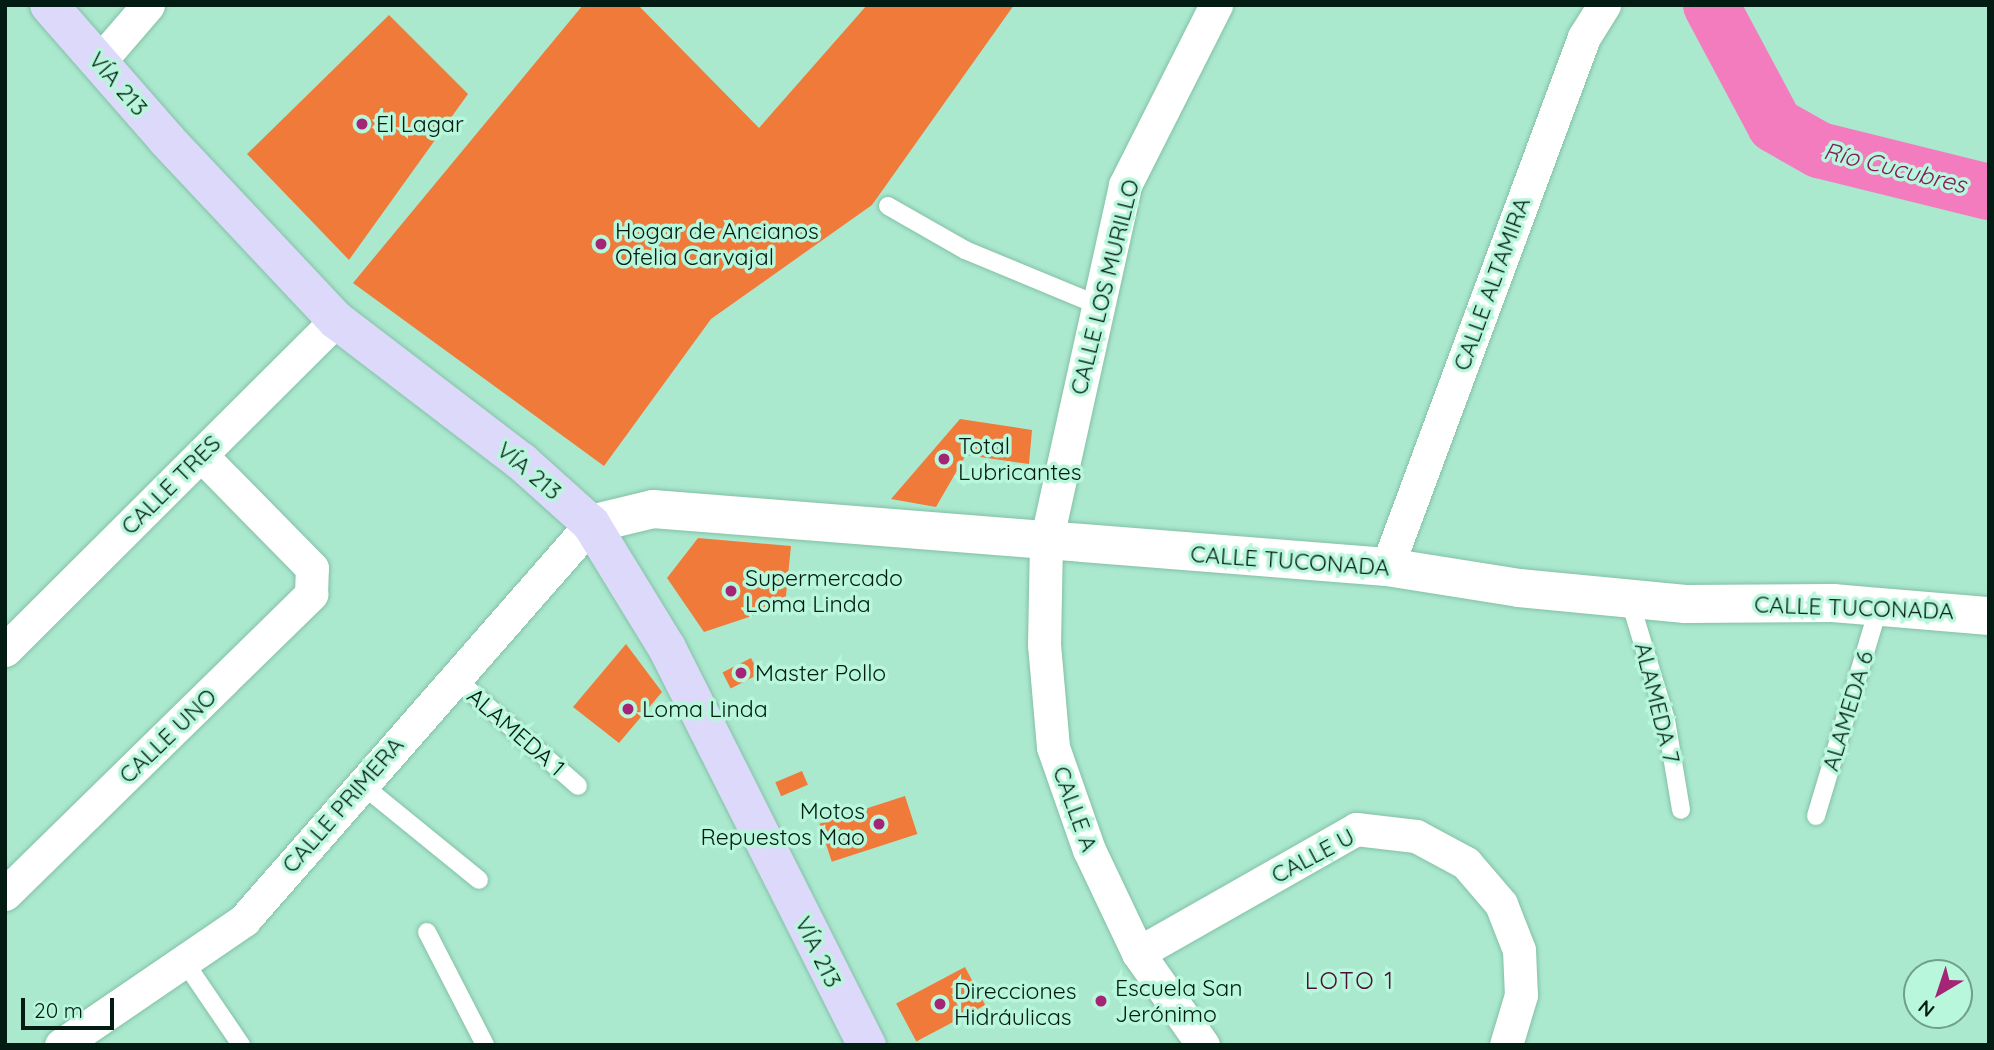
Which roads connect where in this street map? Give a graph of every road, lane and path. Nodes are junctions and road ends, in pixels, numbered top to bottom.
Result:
1 (49, 5) edge
2 (148, 5) edge
3 (1216, 5) edge
4 (1604, 5) edge
5 (99, 62) junction
6 (888, 206) dead end
7 (1098, 305) junction
8 (336, 320) junction
9 (201, 455) junction
10 (591, 524) junction
11 (1046, 542) junction
12 (1387, 567) junction
13 (1629, 598) junction
14 (1879, 606) junction
15 (1989, 616) edge
16 (5, 650) edge
17 (454, 677) junction
18 (361, 784) junction
19 (578, 786) dead end
20 (1681, 810) dead end
21 (1816, 816) dead end
22 (479, 880) dead end
23 (5, 894) edge
24 (427, 932) dead end
25 (1138, 953) junction
26 (184, 961) junction
27 (78, 1040) edge
28 (483, 1044) edge
29 (241, 1045) edge
30 (867, 1045) edge
31 (1203, 1045) edge
32 (1506, 1045) edge

1 - 5 main road, VÍA 213
2 - 5 street
3 - 7 street, CALLE LOS MURILLO
4 - 12 street, CALLE ALTAMIRA
5 - 8 main road, VÍA 213
6 - 7 lane
7 - 11 street, CALLE LOS MURILLO
8 - 9 street, CALLE TRES
8 - 10 main road, VÍA 213
9 - 16 street, CALLE TRES
9 - 23 street, CALLE UNO
10 - 11 street, CALLE TUCONADA
10 - 17 street, CALLE PRIMERA
10 - 30 main road, VÍA 213
11 - 12 street, CALLE TUCONADA
11 - 25 street, CALLE A
12 - 13 street, CALLE TUCONADA
13 - 14 street, CALLE TUCONADA
13 - 20 lane, ALAMEDA 7
14 - 15 street, CALLE TUCONADA
14 - 21 lane, ALAMEDA 6
17 - 18 street, CALLE PRIMERA
17 - 19 lane, ALAMEDA 1
18 - 22 lane
18 - 26 street, CALLE PRIMERA
24 - 28 lane
25 - 31 street, CALLE A
25 - 32 street, CALLE U
26 - 27 street, CALLE PRIMERA
26 - 29 lane

